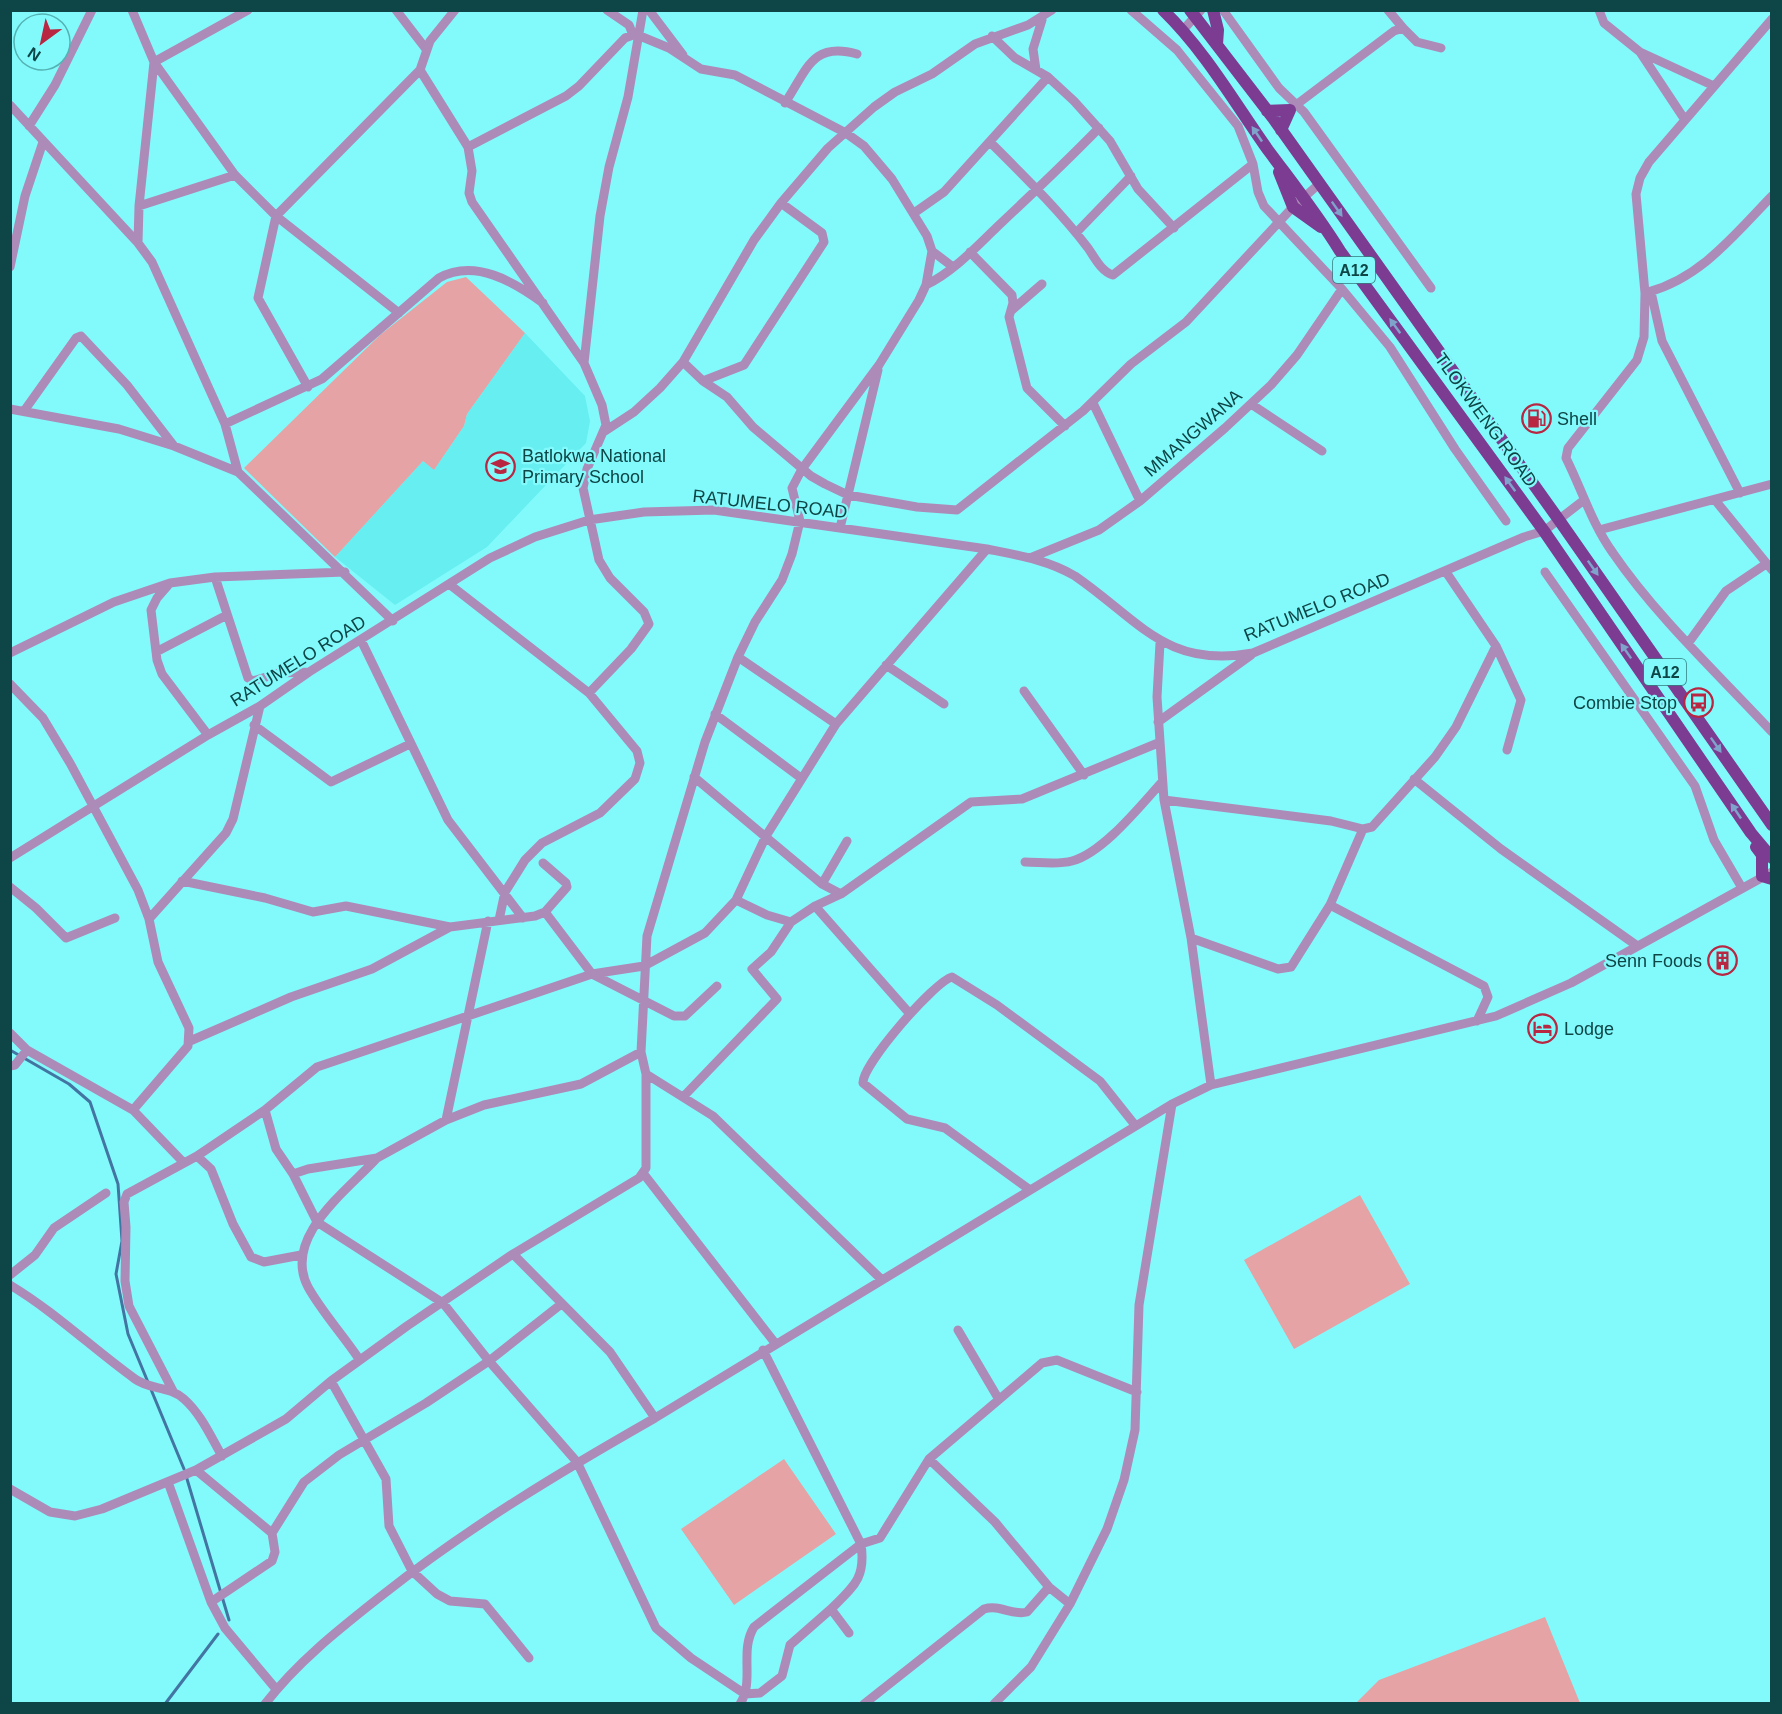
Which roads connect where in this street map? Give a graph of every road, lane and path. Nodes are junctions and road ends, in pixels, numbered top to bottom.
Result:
1 (92, 10) edge
2 (248, 10) edge
3 (396, 10) edge
4 (455, 10) edge
5 (607, 10) edge
6 (643, 10) edge
7 (649, 10) edge
8 (1052, 10) edge
9 (1131, 10) edge
10 (1163, 10) edge
11 (1213, 10) edge
12 (1223, 10) edge
13 (1388, 10) edge
14 (1599, 10) edge
15 (131, 12) edge
16 (1196, 12) edge
17 (1042, 20) junction
18 (1771, 21) edge
19 (1403, 28) junction
20 (1183, 30) junction
21 (636, 35) junction
22 (992, 36) junction
23 (1217, 44) junction
24 (1441, 48) dead end
25 (426, 49) junction
26 (1640, 52) junction
27 (857, 54) dead end
28 (686, 59) junction
29 (154, 62) junction
30 (420, 70) junction
31 (1036, 70) junction
32 (1048, 77) junction
33 (1714, 86) junction
34 (785, 102) junction
35 (10, 105) edge
36 (1294, 107) junction
37 (1268, 111) junction
38 (1685, 120) junction
39 (29, 126) junction
40 (1099, 128) junction
41 (1281, 130) junction
42 (846, 133) junction
43 (43, 142) junction
44 (990, 142) junction
45 (468, 147) junction
46 (1269, 151) junction
47 (1253, 164) junction
48 (235, 175) junction
49 (1131, 176) junction
50 (1319, 183) junction
51 (1038, 190) junction
52 (1305, 196) junction
53 (1772, 196) edge
54 (781, 203) junction
55 (139, 206) junction
56 (1293, 207) junction
57 (914, 213) junction
58 (276, 216) junction
59 (1278, 224) junction
60 (1174, 228) junction
61 (1076, 232) junction
62 (138, 243) junction
63 (932, 250) junction
64 (1341, 251) junction
65 (970, 252) junction
66 (10, 267) edge
67 (953, 267) junction
68 (1042, 284) dead end
69 (926, 285) junction
70 (1431, 288) dead end
71 (1342, 289) junction
72 (1648, 292) junction
73 (543, 303) junction
74 (1010, 311) junction
75 (399, 313) junction
76 (682, 362) junction
77 (584, 363) junction
78 (879, 365) junction
79 (704, 381) junction
80 (308, 387) junction
81 (1093, 404) junction
82 (1251, 404) junction
83 (10, 409) edge
84 (24, 411) junction
85 (225, 424) junction
86 (1065, 426) junction
87 (605, 431) junction
88 (174, 446) junction
89 (1322, 451) dead end
90 (802, 469) junction
91 (238, 472) junction
92 (1772, 484) edge
93 (1740, 493) junction
94 (848, 495) junction
95 (1584, 500) junction
96 (1715, 500) junction
97 (1140, 501) junction
98 (589, 520) junction
99 (1559, 520) junction
100 (800, 521) junction
101 (1506, 521) dead end
102 (840, 528) junction
103 (1599, 530) junction
104 (1544, 531) junction
105 (987, 549) junction
106 (1030, 558) junction
107 (1769, 567) edge
108 (345, 572) junction
109 (1446, 572) junction
110 (1545, 572) dead end
111 (215, 577) junction
112 (170, 583) junction
113 (449, 584) junction
114 (227, 615) junction
115 (393, 621) junction
116 (361, 640) junction
117 (1689, 642) junction
118 (1160, 643) junction
119 (1496, 646) junction
120 (156, 652) junction
121 (10, 653) edge
122 (1253, 653) junction
123 (738, 657) junction
124 (886, 665) junction
125 (309, 672) junction
126 (10, 684) edge
127 (1024, 691) dead end
128 (590, 693) junction
129 (944, 704) dead end
130 (260, 706) junction
131 (716, 714) junction
132 (1158, 722) junction
133 (836, 724) junction
134 (254, 725) junction
135 (1772, 732) edge
136 (208, 735) junction
137 (1158, 743) junction
138 (410, 744) junction
139 (1507, 750) dead end
140 (1084, 775) junction
141 (694, 777) junction
142 (801, 778) junction
143 (1414, 779) junction
144 (1162, 782) junction
145 (1164, 800) junction
146 (93, 807) junction
147 (1770, 820) edge
148 (1363, 829) junction
149 (1751, 834) junction
150 (766, 836) junction
151 (847, 841) dead end
152 (10, 858) edge
153 (1772, 858) edge
154 (1025, 862) dead end
155 (543, 863) dead end
156 (1768, 876) edge
157 (182, 881) junction
158 (822, 884) junction
159 (10, 887) edge
160 (1742, 888) junction
161 (505, 892) junction
162 (841, 894) junction
163 (736, 900) junction
164 (1330, 905) junction
165 (815, 906) junction
166 (545, 912) junction
167 (115, 918) dead end
168 (523, 918) junction
169 (149, 919) junction
170 (499, 920) junction
171 (488, 921) junction
172 (791, 922) junction
173 (450, 927) junction
174 (1191, 938) junction
175 (1636, 945) junction
176 (644, 966) junction
177 (592, 974) junction
178 (717, 986) dead end
179 (642, 1002) junction
180 (910, 1014) junction
181 (466, 1017) junction
182 (1477, 1021) junction
183 (10, 1033) edge
184 (190, 1041) junction
185 (27, 1050) junction
186 (641, 1052) junction
187 (13, 1066) edge
188 (646, 1074) junction
189 (1210, 1085) junction
190 (684, 1096) junction
191 (1172, 1104) junction
192 (133, 1110) junction
193 (265, 1110) junction
194 (446, 1120) junction
195 (1135, 1125) junction
196 (197, 1156) junction
197 (377, 1158) junction
198 (184, 1163) junction
199 (643, 1173) junction
200 (293, 1174) junction
201 (1030, 1190) junction
202 (106, 1193) dead end
203 (317, 1222) junction
204 (513, 1254) junction
205 (301, 1255) junction
206 (10, 1275) edge
207 (882, 1280) junction
208 (10, 1285) edge
209 (443, 1303) junction
210 (560, 1305) junction
211 (958, 1330) dead end
212 (775, 1343) junction
213 (763, 1350) junction
214 (360, 1359) junction
215 (489, 1361) junction
216 (331, 1381) junction
217 (173, 1391) junction
218 (1137, 1392) junction
219 (998, 1398) junction
220 (656, 1418) junction
221 (363, 1441) junction
222 (222, 1456) junction
223 (929, 1459) junction
224 (577, 1462) junction
225 (196, 1470) junction
226 (168, 1482) junction
227 (10, 1489) edge
228 (272, 1533) junction
229 (861, 1544) junction
230 (412, 1571) junction
231 (1049, 1587) junction
232 (217, 1598) junction
233 (1070, 1604) junction
234 (831, 1609) junction
235 (849, 1633) dead end
236 (529, 1658) dead end
237 (276, 1689) junction
238 (745, 1694) junction
239 (265, 1704) edge
240 (740, 1704) edge
241 (864, 1704) edge
242 (994, 1704) edge

1 - 39 street
2 - 29 street
3 - 25 street
4 - 25 street
5 - 21 street
6 - 21 street
7 - 28 street
8 - 17 street
9 - 47 street
10 - 20 main road, TLOKWENG ROAD / A12
11 - 23 main road
12 - 36 street
13 - 19 street
14 - 26 street
15 - 29 street
16 - 20 street
16 - 23 main road, TLOKWENG ROAD / A12
17 - 22 street
17 - 31 street
18 - 33 street
19 - 24 street
19 - 36 street
46 -> 20 main road, TLOKWENG ROAD / A12
21 - 28 street
21 - 45 street
21 - 77 street
22 - 31 street
22 - 42 street
23 - 37 main road, TLOKWENG ROAD / A12
25 - 30 street
26 - 33 street
26 - 38 street
27 - 34 street
28 - 34 street
29 - 48 street
29 - 55 street
30 - 45 street
30 - 58 street
31 - 32 street
32 - 40 street
32 - 44 street
33 - 38 street
34 - 42 street
35 - 39 street
36 - 37 main road
36 - 41 main road
36 - 70 street
37 - 41 main road, TLOKWENG ROAD / A12
38 - 72 street
39 - 43 street
40 - 49 street
40 - 51 street
41 - 50 main road, TLOKWENG ROAD / A12
42 - 54 street
42 - 57 street
43 - 62 street
43 - 66 street
44 - 51 street
44 - 57 street
45 - 73 street
46 - 52 main road, TLOKWENG ROAD / A12
46 - 56 main road
47 - 59 street
47 - 60 street
48 - 55 street
48 - 58 street
49 - 60 street
49 - 61 street
50 - 52 street
50 -> 99 main road, TLOKWENG ROAD / A12
51 - 61 street
51 - 65 street
52 - 56 street
52 - 64 main road, TLOKWENG ROAD / A12
53 - 72 street
54 - 76 street
54 - 79 street
55 - 62 street
56 - 59 street
56 - 64 main road
57 - 63 street
58 - 75 street
58 - 80 street
59 - 71 street
59 - 81 street
60 - 61 street
62 - 85 street
63 - 67 street
63 - 69 street
104 -> 64 main road, TLOKWENG ROAD / A12
65 - 67 street
65 - 74 street
67 - 69 street
68 - 74 street
69 - 78 street
71 - 82 street, MMANGWANA
71 - 101 street
72 - 93 street
72 - 95 street
73 - 75 street
73 - 77 street
74 - 86 street
75 - 80 street
76 - 79 street
76 - 87 street
77 - 87 street
78 - 90 street
78 - 94 street
79 - 90 street
80 - 85 street
81 - 86 street
81 - 97 street
82 - 89 street
82 - 97 street, MMANGWANA
83 - 84 street
84 - 88 street
84 - 88 street
85 - 91 street
86 - 94 street
87 - 98 street
88 - 91 street
90 - 94 street
90 - 100 street
91 - 108 street
92 - 93 street
93 - 96 street
94 - 102 street
95 - 99 street, RATUMELO ROAD
95 - 103 street
96 - 103 street
96 - 107 street
97 - 106 street, MMANGWANA
98 - 100 street, RATUMELO ROAD
98 - 113 street, RATUMELO ROAD
98 - 128 street
99 - 104 street, RATUMELO ROAD
99 -> 147 main road, TLOKWENG ROAD / A12
100 - 102 street, RATUMELO ROAD
100 - 123 street
102 - 105 street, RATUMELO ROAD
103 - 117 street
104 - 109 street, RATUMELO ROAD
149 -> 104 main road, TLOKWENG ROAD / A12
105 - 106 street, RATUMELO ROAD
105 - 124 street
106 - 118 street, RATUMELO ROAD
107 - 117 street
108 - 111 street
108 - 115 street
109 - 119 street
109 - 122 street, RATUMELO ROAD
110 - 160 street
111 - 112 street
111 - 114 street
112 - 120 street
112 - 121 street
113 - 115 street, RATUMELO ROAD
113 - 128 street
114 - 120 street
114 - 125 street
115 - 116 street, RATUMELO ROAD
116 - 125 street, RATUMELO ROAD
116 - 138 street
117 - 135 street
118 - 122 street, RATUMELO ROAD
118 - 132 street
119 - 139 street
119 - 143 street
120 - 136 street
122 - 132 street
123 - 131 street
123 - 133 street
124 - 129 street
124 - 133 street
125 - 130 street, RATUMELO ROAD
126 - 146 street
127 - 140 street
128 - 161 street
130 - 134 street
130 - 136 street, RATUMELO ROAD
131 - 141 street
131 - 142 street
132 - 137 street
133 - 142 street
134 - 138 street
134 - 157 street
136 - 146 street, RATUMELO ROAD
137 - 140 street
137 - 144 street
138 - 161 street
140 - 162 street
141 - 150 street
141 - 176 street
142 - 150 street
143 - 148 street
143 - 175 street
144 - 145 street
144 - 154 street
145 - 148 street
145 - 174 street
146 - 152 street, RATUMELO ROAD
146 - 169 street
148 - 164 street
149 - 153 main road, TLOKWENG ROAD / A12
149 - 156 main road
150 - 158 street
150 - 163 street
151 - 158 street
155 - 166 street
156 - 160 street
157 - 169 street
157 - 173 street
158 - 162 street
159 - 167 street
160 - 175 street
161 - 168 street
161 - 170 street
162 - 165 street
163 - 172 street
163 - 176 street
164 - 174 street
164 - 182 street
165 - 172 street
165 - 180 street
166 - 168 street
166 - 177 street
168 - 170 street
169 - 184 street
170 - 171 street
171 - 173 street
171 - 181 street
172 - 190 street
173 - 184 street
174 - 189 street
175 - 182 street
176 - 177 street
176 - 179 street
177 - 179 street
177 - 181 street
178 - 179 street
179 - 186 street
180 - 195 street
180 - 201 street
181 - 193 street
181 - 194 street
182 - 189 street
183 - 185 street
184 - 192 street
185 - 187 street
185 - 192 street
186 - 188 street
186 - 194 street
188 - 190 street
188 - 199 street
189 - 191 street
190 - 207 street
191 - 195 street
191 - 218 street
192 - 198 street
193 - 196 street
193 - 200 street
194 - 197 street
195 - 201 street
196 - 198 street
196 - 205 street
197 - 200 street
197 - 203 street
198 - 217 street
199 - 204 street
199 - 212 street
200 - 203 street
201 - 207 street
202 - 206 street
203 - 205 street
203 - 209 street
204 - 209 street
204 - 210 street
205 - 214 street
207 - 212 street
208 - 217 street
209 - 214 street
209 - 215 street
210 - 215 street
210 - 220 street
211 - 219 street
212 - 213 street
213 - 220 street
213 - 229 street
214 - 216 street
215 - 221 street
215 - 224 street
216 - 221 street
216 - 222 street
217 - 222 street
218 - 219 street
218 - 233 street
219 - 223 street
220 - 224 street
221 - 228 street
221 - 230 street
222 - 225 street
223 - 229 street
223 - 231 street
224 - 230 street
224 - 238 street
225 - 226 street
225 - 228 street
226 - 227 street
226 - 232 street
228 - 232 street
229 - 234 street
229 - 238 street
230 - 236 street
230 - 237 street
231 - 233 street
231 - 241 street
232 - 237 street
233 - 242 street
234 - 235 street
234 - 238 street
237 - 239 street
238 - 240 street

